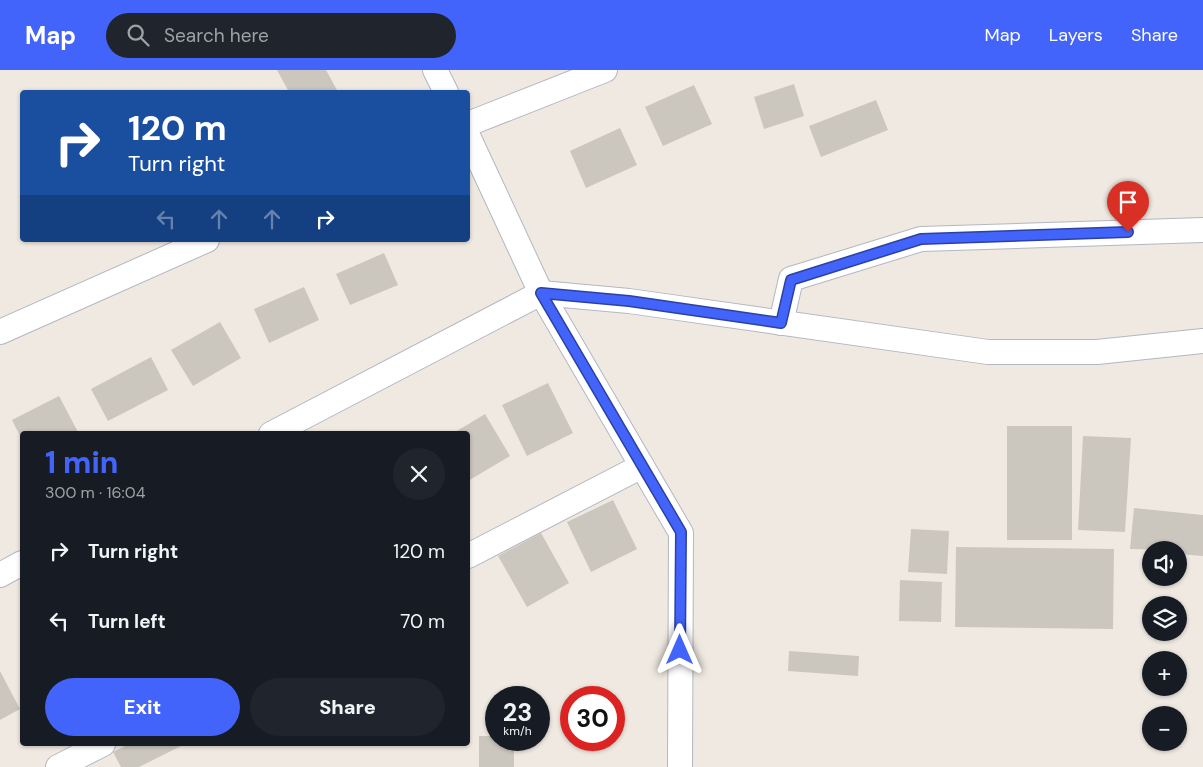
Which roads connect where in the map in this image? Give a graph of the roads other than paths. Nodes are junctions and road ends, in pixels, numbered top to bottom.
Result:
1 (435, 70) edge
2 (605, 70) edge
3 (445, 90) edge
4 (470, 123) edge
5 (470, 140) edge
6 (1203, 230) edge
7 (202, 242) edge
8 (541, 293) junction
9 (781, 323) junction
10 (0, 332) edge
11 (1203, 341) edge
12 (277, 431) edge
13 (642, 466) junction
14 (470, 555) edge
15 (20, 564) edge
16 (0, 575) edge
17 (99, 746) edge
18 (58, 767) edge
19 (680, 767) edge

1 - 3 street
2 - 4 street
5 - 8 street
6 - 9 street
7 - 10 street
8 - 9 street
8 - 12 street
8 - 13 street
9 - 11 street
13 - 14 street
13 - 19 street
15 - 16 street
17 - 18 street

